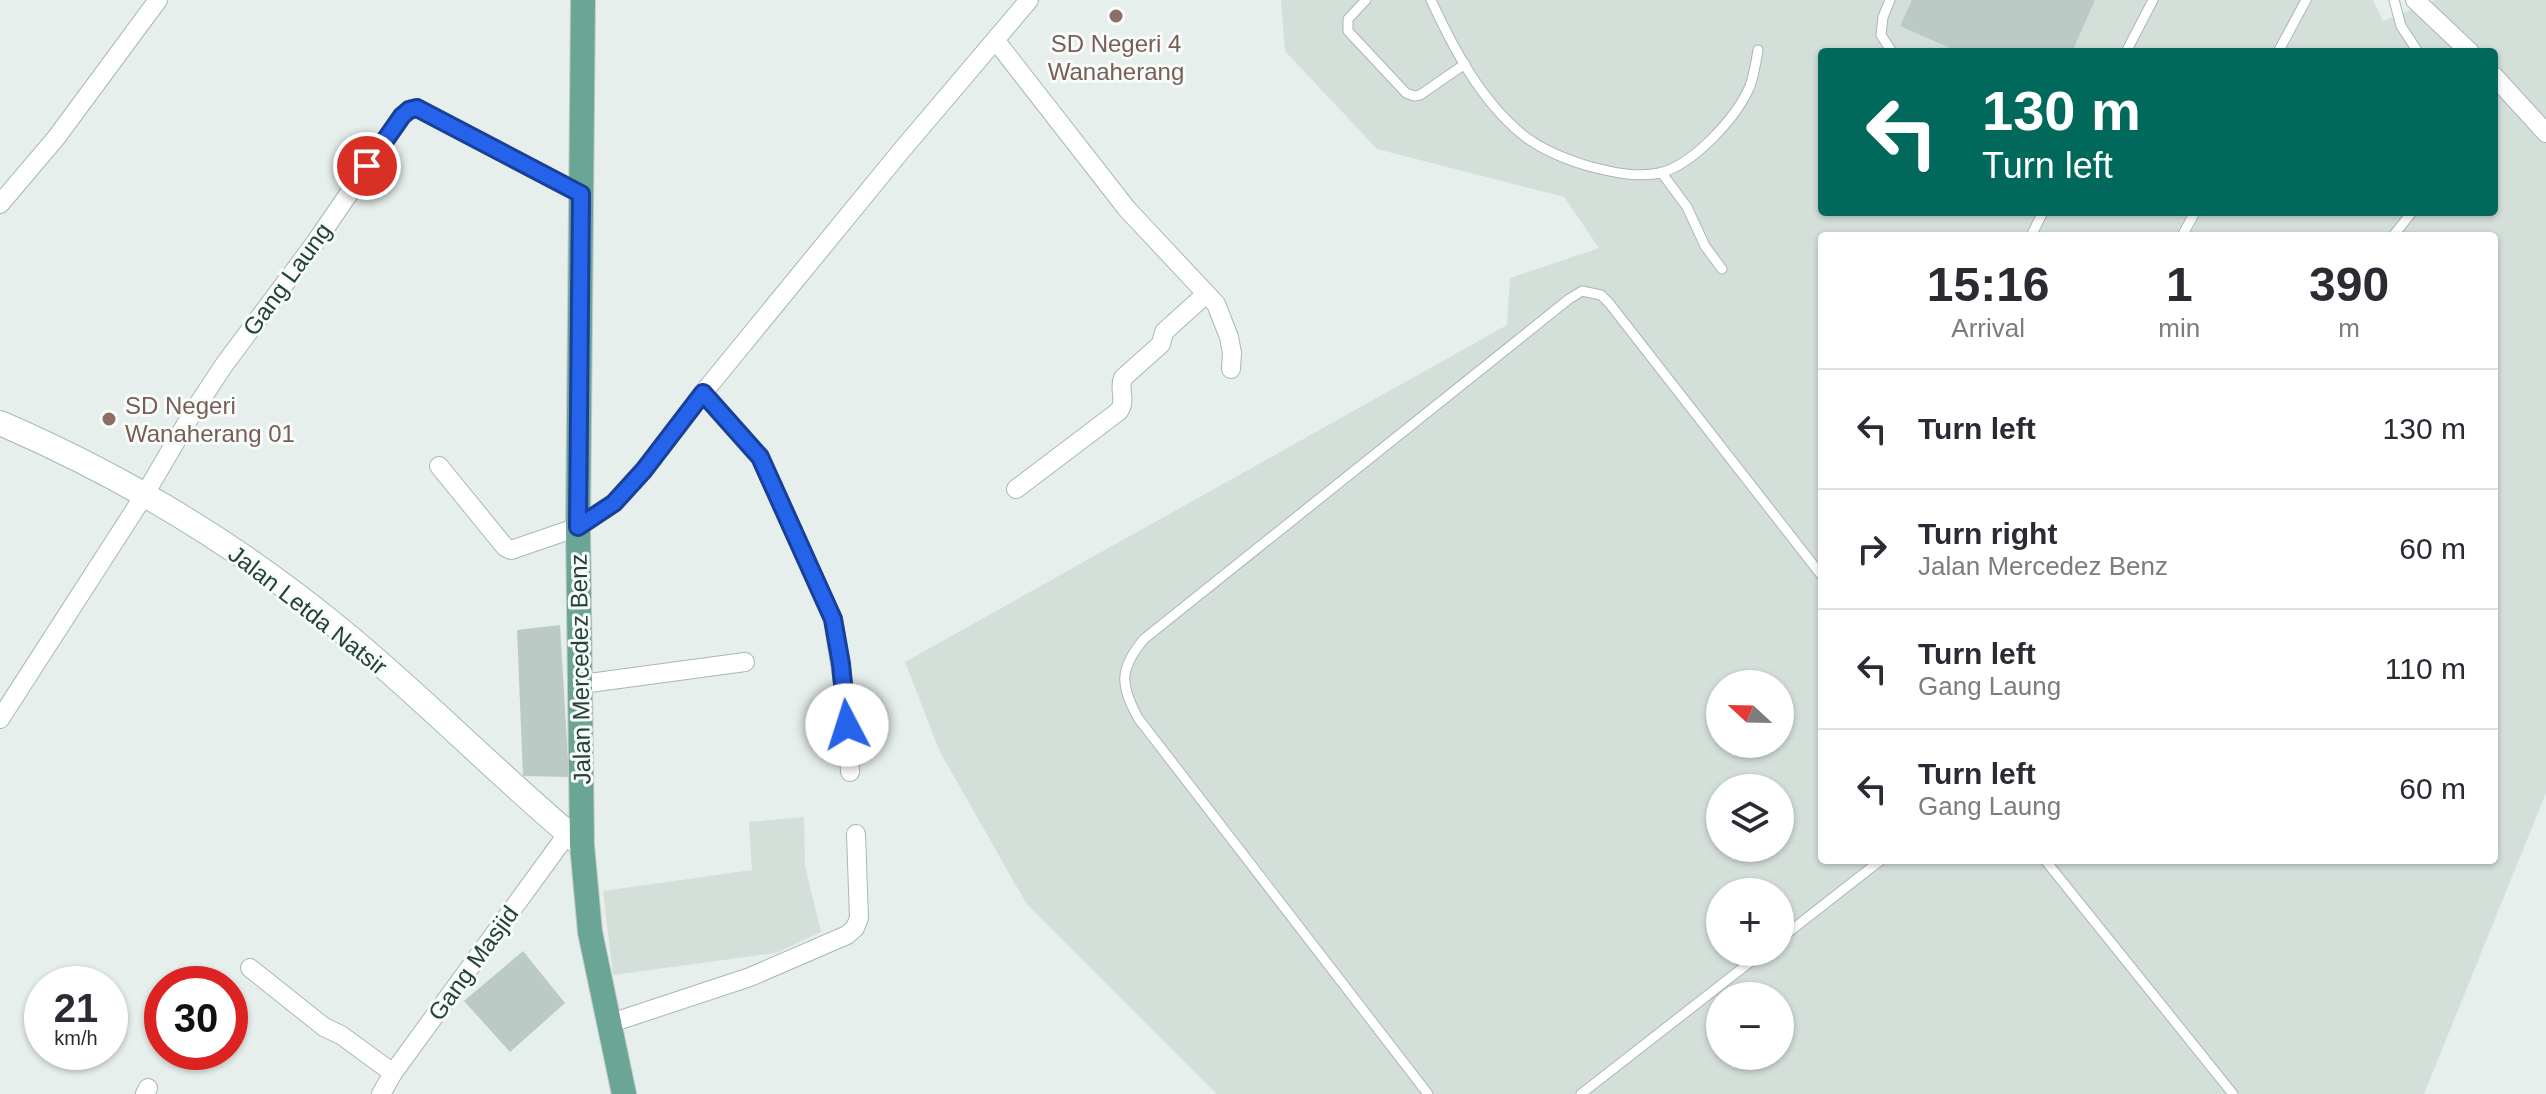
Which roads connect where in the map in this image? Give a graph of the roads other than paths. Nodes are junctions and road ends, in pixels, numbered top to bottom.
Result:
1 (158, 0) edge
2 (583, 0) edge
3 (1029, 0) edge
4 (1366, 0) edge
5 (1431, 0) edge
6 (1890, 0) edge
7 (2153, 0) edge
8 (2306, 0) edge
9 (2394, 0) edge
10 (2415, 0) edge
11 (996, 41) junction
12 (1889, 48) edge
13 (2128, 48) edge
14 (2280, 48) edge
15 (2415, 48) edge
16 (2466, 48) edge
17 (1758, 50) dead end
18 (1465, 64) junction
19 (2498, 80) edge
20 (2546, 133) edge
21 (1661, 172) junction
22 (581, 194) junction
23 (0, 204) edge
24 (2409, 216) edge
25 (2396, 232) edge
26 (1722, 269) dead end
27 (1206, 294) junction
28 (1231, 369) dead end
29 (703, 393) junction
30 (0, 423) edge
31 (439, 466) dead end
32 (1016, 489) dead end
33 (145, 494) junction
34 (578, 527) junction
35 (1818, 571) edge
36 (745, 662) dead end
37 (582, 684) junction
38 (0, 719) edge
39 (850, 772) dead end
40 (856, 834) dead end
41 (575, 839) junction
42 (1876, 864) edge
43 (2048, 864) edge
44 (1794, 928) edge
45 (1745, 966) edge
46 (250, 968) dead end
47 (608, 1024) junction
48 (393, 1073) junction
49 (381, 1094) edge
50 (624, 1094) edge
51 (1428, 1094) edge
52 (1581, 1094) edge
53 (2233, 1094) edge

1 - 23 street
2 - 22 main road, Jalan Mercedez Benz
3 - 11 street
4 - 18 lane
5 - 18 lane
6 - 12 lane
7 - 13 lane
8 - 14 lane
9 - 15 lane
10 - 16 street
11 - 27 street
11 - 29 street
17 - 21 lane
18 - 21 lane
19 - 20 street
21 - 26 lane
22 - 33 street, Gang Laung
22 - 34 main road, Jalan Mercedez Benz
24 - 25 lane
27 - 28 street
27 - 32 street
29 - 34 street
29 - 39 street
30 - 33 street, Jalan Letda Natsir
31 - 34 street
33 - 38 street
33 - 41 street, Jalan Letda Natsir
34 - 37 main road, Jalan Mercedez Benz
35 - 51 lane
36 - 37 street
37 - 41 main road, Jalan Mercedez Benz
40 - 47 street
41 - 47 main road, Jalan Mercedez Benz
41 - 48 street, Gang Masjid
42 - 44 lane
43 - 53 lane
45 - 52 lane
46 - 48 street
47 - 50 main road, Jalan Mercedez Benz
48 - 49 street, Gang Masjid

